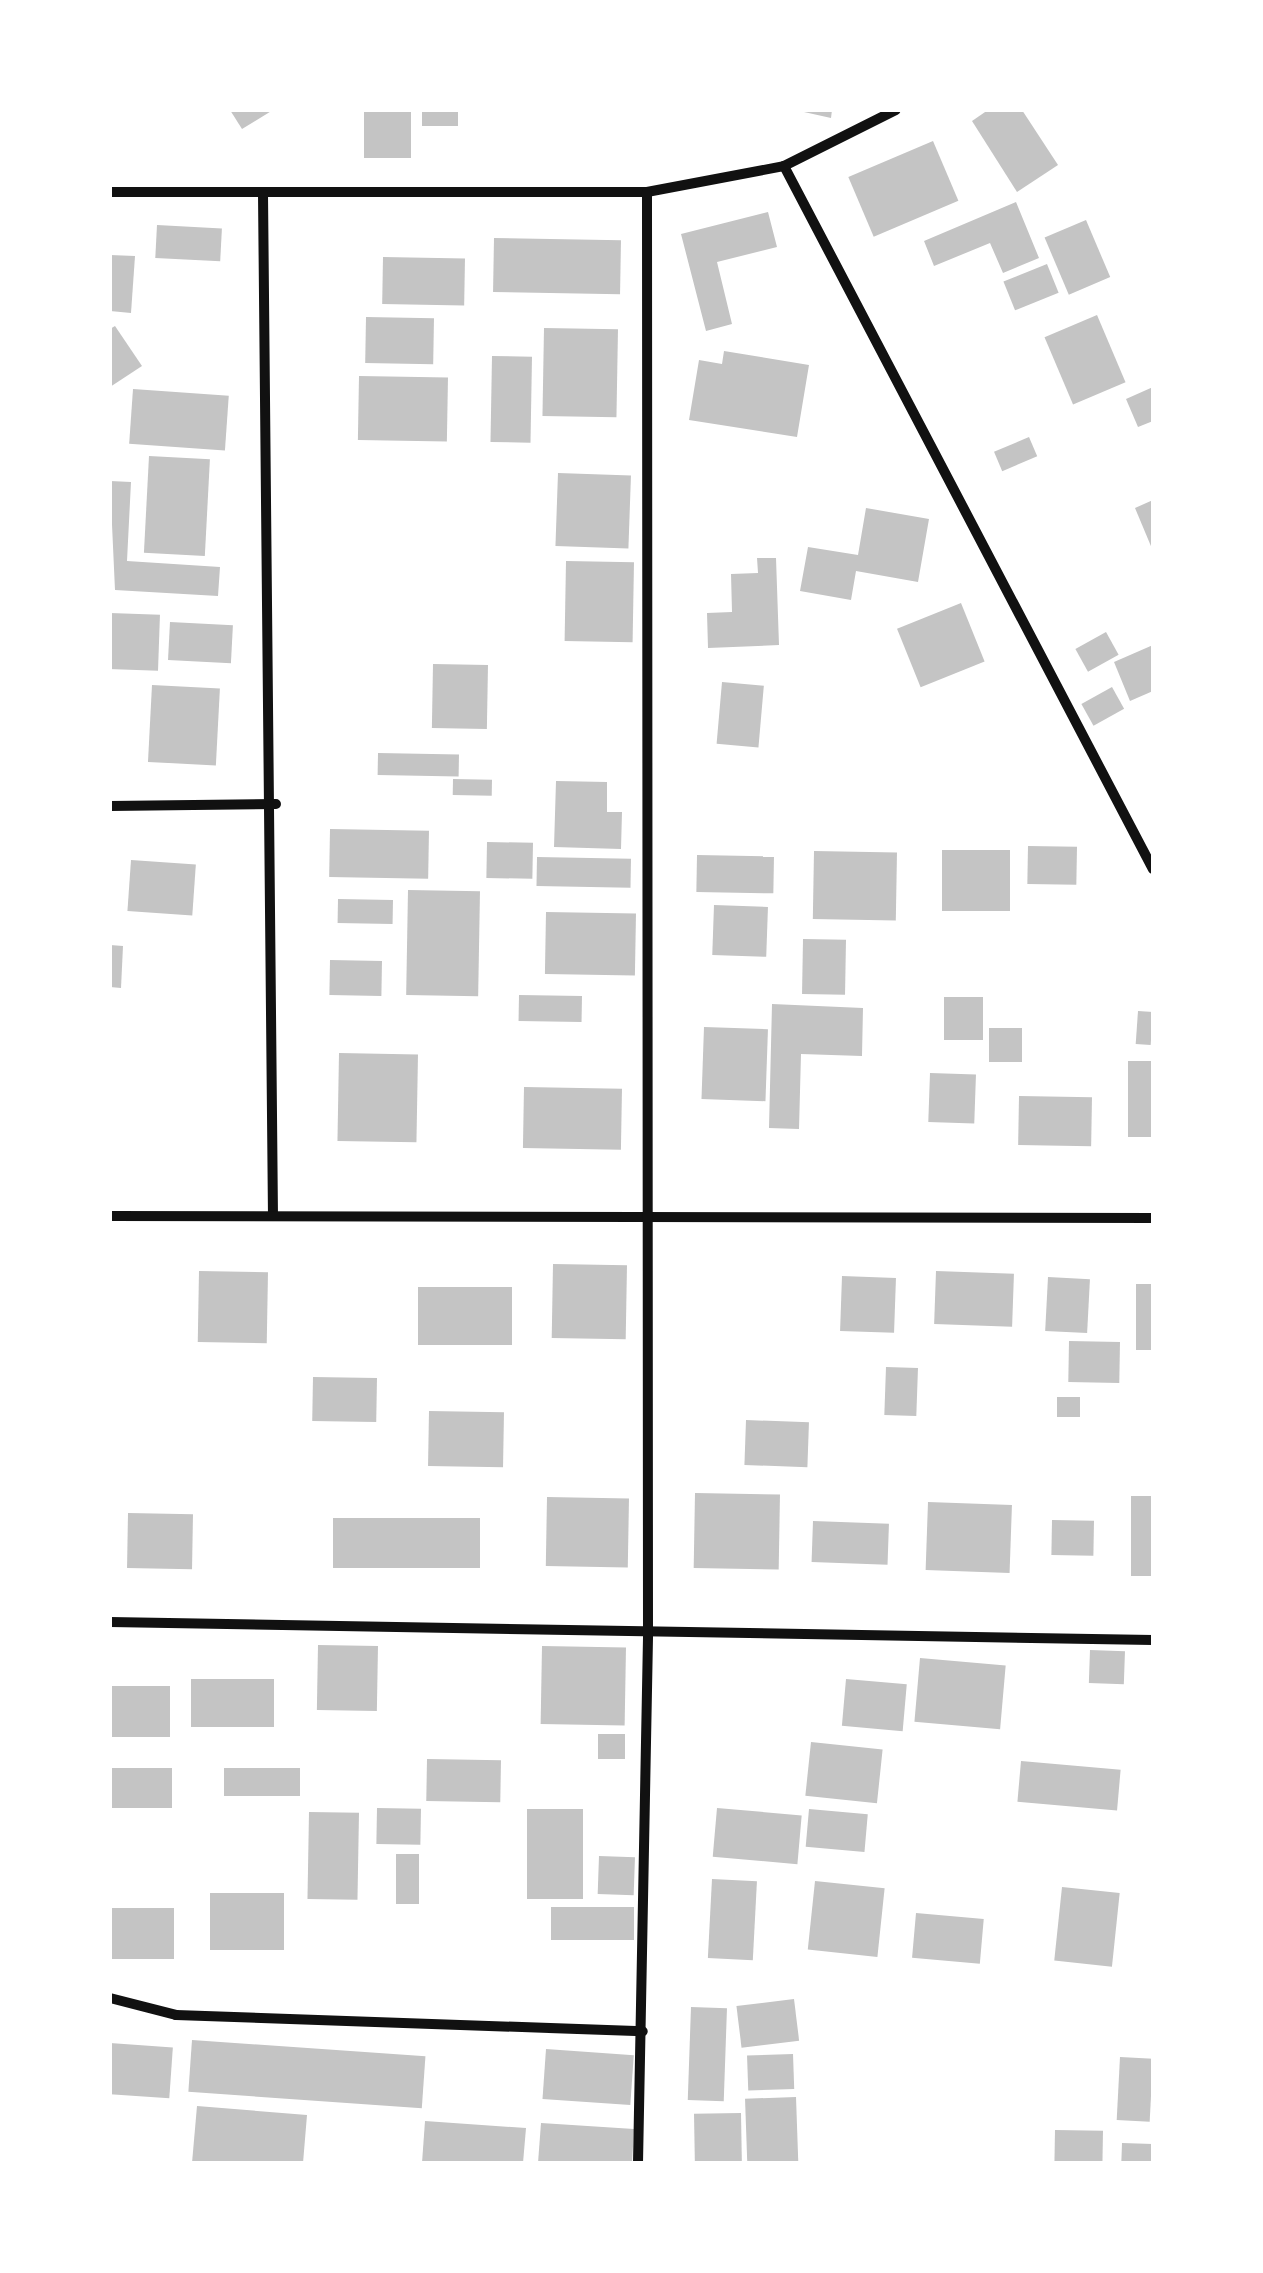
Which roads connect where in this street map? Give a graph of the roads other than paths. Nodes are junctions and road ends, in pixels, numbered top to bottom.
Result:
1 (896, 110) edge
2 (784, 166) junction
3 (110, 192) edge
4 (646, 192) junction
5 (263, 194) junction
6 (276, 804) junction
7 (110, 806) edge
8 (1153, 869) edge
9 (650, 1214) junction
10 (273, 1215) junction
11 (110, 1216) edge
12 (1153, 1218) edge
13 (110, 1622) edge
14 (648, 1636) junction
15 (1153, 1640) edge
16 (110, 1998) edge
17 (643, 2031) junction
18 (638, 2163) edge

1 - 2 street
2 - 4 street
2 - 8 street
3 - 5 street
4 - 5 street
4 - 9 street
5 - 6 street
6 - 7 street
6 - 10 street
9 - 10 street
9 - 12 street
9 - 14 street
10 - 11 street
13 - 14 street
14 - 15 street
14 - 17 street
16 - 17 street
17 - 18 street

